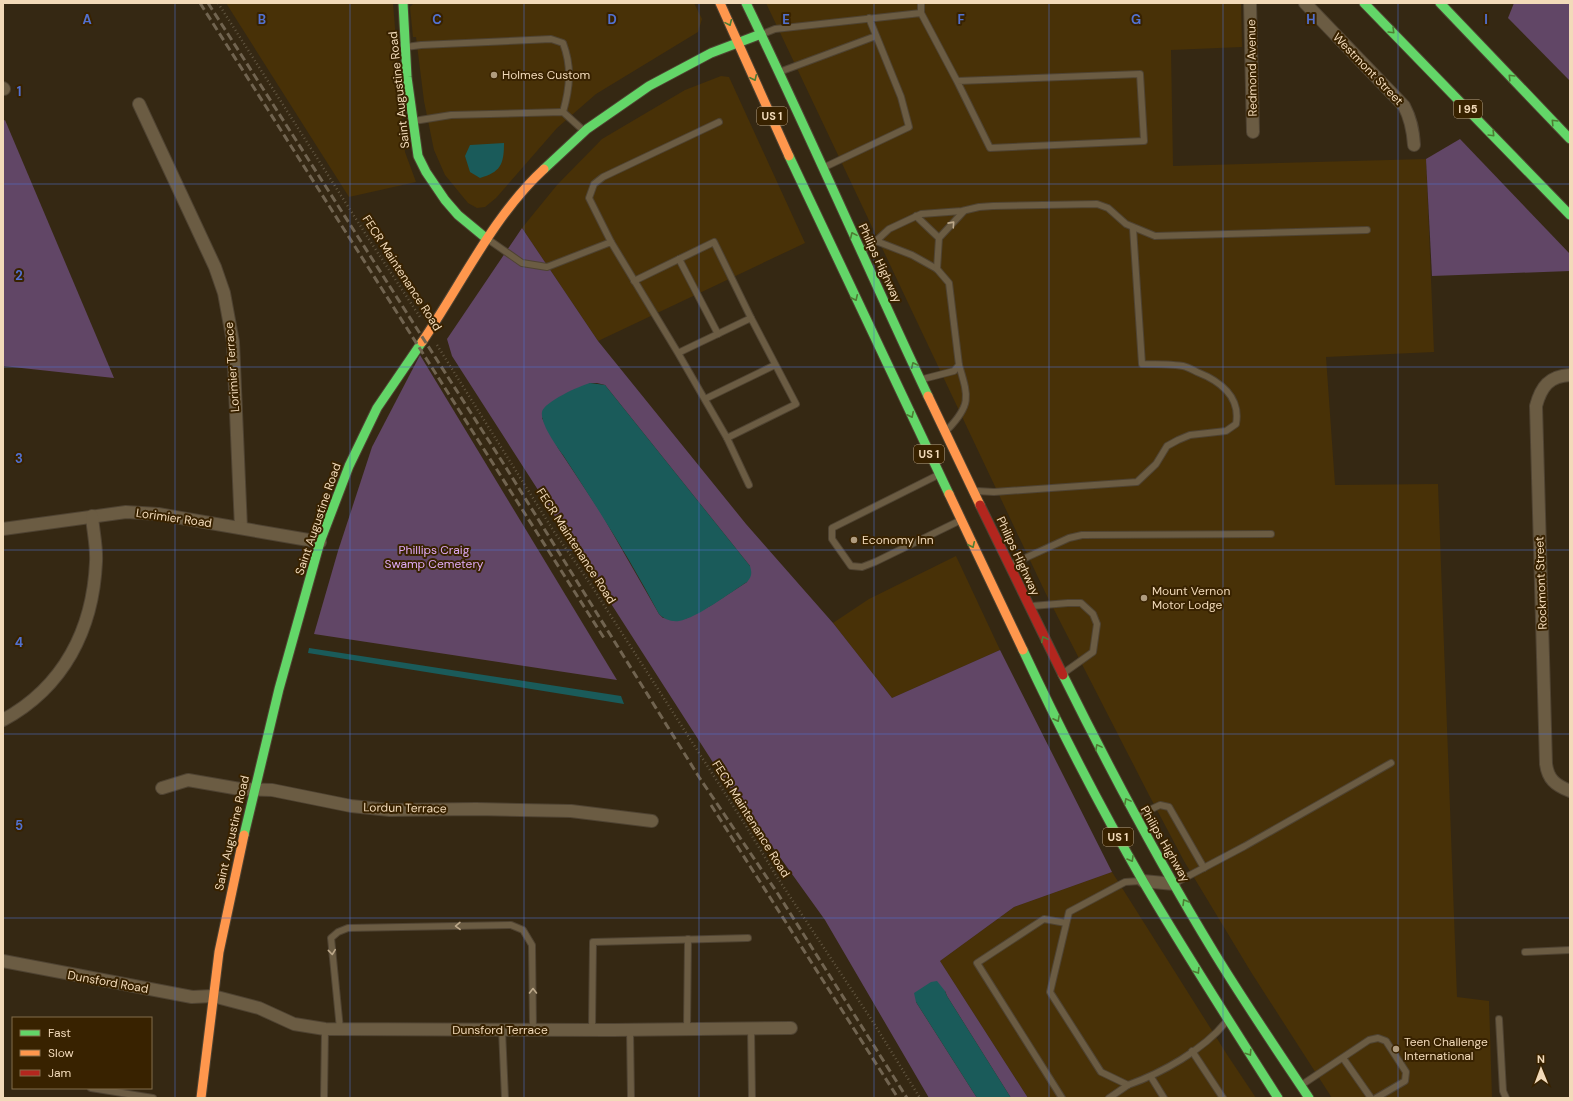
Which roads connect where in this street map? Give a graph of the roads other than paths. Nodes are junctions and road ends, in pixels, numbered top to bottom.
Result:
1 (403, 3) edge
2 (720, 3) edge
3 (746, 3) edge
4 (921, 3) edge
5 (1250, 3) edge
6 (1305, 3) edge
7 (1364, 3) edge
8 (1440, 3) edge
9 (921, 13) junction
10 (869, 18) junction
11 (761, 34) junction
12 (876, 36) junction
13 (738, 43) junction
14 (405, 47) junction
15 (780, 72) junction
16 (957, 81) junction
17 (139, 104) dead end
18 (563, 112) junction
19 (413, 121) junction
20 (719, 122) dead end
21 (584, 131) junction
22 (1253, 132) dead end
23 (1570, 139) edge
24 (1414, 145) dead end
25 (824, 168) junction
26 (964, 211) junction
27 (1570, 215) edge
28 (916, 216) junction
29 (1133, 228) junction
30 (1368, 230) dead end
31 (939, 238) junction
32 (487, 239) junction
33 (876, 241) junction
34 (611, 242) junction
35 (860, 252) junction
36 (679, 259) junction
37 (838, 262) junction
38 (937, 269) junction
39 (634, 281) junction
40 (751, 318) junction
41 (718, 334) junction
42 (678, 353) junction
43 (775, 365) junction
44 (959, 365) junction
45 (1570, 375) edge
46 (921, 380) junction
47 (705, 399) junction
48 (945, 432) junction
49 (727, 438) junction
50 (960, 464) junction
51 (939, 474) junction
52 (749, 485) dead end
53 (974, 491) junction
54 (92, 516) junction
55 (960, 520) junction
56 (241, 528) junction
57 (3, 529) edge
58 (1271, 534) dead end
59 (320, 542) junction
60 (1008, 565) junction
61 (1028, 607) junction
62 (1061, 674) junction
63 (1039, 684) junction
64 (3, 720) edge
65 (1392, 763) dead end
66 (162, 788) dead end
67 (254, 789) junction
68 (1570, 791) edge
69 (1136, 817) junction
70 (652, 821) dead end
71 (1204, 868) junction
72 (1143, 881) junction
73 (1174, 884) junction
74 (1066, 923) junction
75 (748, 938) dead end
76 (688, 940) junction
77 (1570, 950) edge
78 (1524, 952) dead end
79 (3, 961) edge
80 (213, 996) junction
81 (1253, 1012) junction
82 (1499, 1018) dead end
83 (1228, 1020) junction
84 (751, 1028) junction
85 (792, 1028) dead end
86 (325, 1029) junction
87 (340, 1029) junction
88 (687, 1029) junction
89 (502, 1030) junction
90 (533, 1030) junction
91 (592, 1030) junction
92 (630, 1030) junction
93 (1192, 1051) junction
94 (1343, 1058) junction
95 (1151, 1077) junction
96 (1128, 1085) junction
97 (1300, 1086) junction
98 (97, 1089) edge
99 (153, 1098) edge
100 (202, 1098) edge
101 (324, 1098) edge
102 (505, 1098) edge
103 (631, 1098) edge
104 (752, 1098) edge
105 (1062, 1098) edge
106 (1109, 1098) edge
107 (1164, 1098) edge
108 (1223, 1098) edge
109 (1278, 1098) edge
110 (1309, 1098) edge
111 (1371, 1098) edge
112 (1376, 1098) edge
113 (1506, 1098) edge

1 - 14 main road, Saint Augustine Road
2 -> 13 main road, US 1
3 - 11 main road, Philips Highway / US 1
4 - 9 lane
5 - 22 street, Redmond Avenue
6 - 24 street, Westmont Street
7 -> 27 main road, I 95
23 -> 8 main road
9 - 10 lane
9 - 16 lane
10 - 11 lane
10 - 12 lane
11 - 13 main road
11 - 15 main road, Philips Highway / US 1
12 - 15 lane
12 - 25 lane
13 - 21 main road
13 -> 37 main road, US 1
14 - 18 lane
14 - 19 main road, Saint Augustine Road
15 - 25 main road, Philips Highway / US 1
16 - 16 lane
17 - 56 street, Lorimier Terrace
18 - 19 lane
18 - 21 lane
19 - 32 main road, Saint Augustine Road
20 - 34 lane
21 - 32 main road
35 -> 25 main road, Philips Highway / US 1
26 - 28 lane
26 - 29 lane
31 -> 26 lane
28 - 31 lane
28 - 33 lane
29 - 30 lane
29 - 53 lane
31 - 38 lane
32 - 34 lane
32 - 59 main road, Saint Augustine Road
33 - 35 lane
33 - 38 lane
34 - 39 lane
35 - 37 street
46 -> 35 main road, Philips Highway / US 1
36 - 39 lane
36 - 40 lane
36 - 41 lane
37 -> 51 main road, US 1
38 - 44 lane
39 - 42 lane
40 - 41 lane
40 - 43 lane
41 - 42 lane
42 - 47 lane
43 - 47 lane
43 - 49 lane
44 - 46 lane
44 - 48 lane
45 - 68 street, Rockmont Street
46 - 48 main road, Philips Highway / US 1
47 - 49 lane
48 - 50 main road, Philips Highway / US 1
49 - 52 lane
50 - 51 street
50 - 53 main road, Philips Highway / US 1
51 - 55 main road, US 1
51 - 55 lane
53 - 60 main road, Philips Highway / US 1
54 - 56 street, Lorimier Road
54 - 57 street, Lorimier Road
54 - 64 street
55 -> 63 main road, US 1
56 - 59 street, Lorimier Road
58 - 60 lane
59 - 67 main road, Saint Augustine Road
60 - 61 main road, Philips Highway / US 1
62 -> 61 main road, Philips Highway / US 1
61 - 62 lane
62 - 63 street
69 -> 62 main road, Philips Highway / US 1
63 -> 72 main road, US 1
65 - 71 lane
66 - 67 street, Lordun Terrace
67 - 70 street, Lordun Terrace
67 - 80 main road, Saint Augustine Road
69 - 71 lane
69 - 73 main road, Philips Highway / US 1
71 - 73 lane
72 - 73 street
72 - 74 lane
72 -> 83 main road, US 1
81 -> 73 main road, Philips Highway / US 1
74 - 96 lane
74 - 105 lane
75 - 76 lane
76 - 88 lane
76 - 91 lane
77 - 78 lane
79 - 80 street, Dunsford Road
80 - 86 street, Dunsford Terrace
80 - 100 main road, Saint Augustine Road
81 - 83 street
81 - 97 main road, Philips Highway / US 1
82 - 113 lane
83 - 93 lane
83 -> 109 main road, US 1
84 - 85 street, Dunsford Terrace
84 - 88 street, Dunsford Terrace
84 - 104 lane
86 - 87 street, Dunsford Terrace
86 - 101 lane
87 - 89 street, Dunsford Terrace
90 -> 87 lane
88 - 92 street, Dunsford Terrace
89 - 90 street, Dunsford Terrace
89 - 102 lane
90 - 91 street, Dunsford Terrace
91 - 92 street, Dunsford Terrace
92 - 103 lane
93 - 95 lane
93 - 108 lane
94 - 97 lane
94 - 111 lane
94 - 112 lane
95 - 96 lane
95 - 107 lane
96 - 106 lane
97 - 110 main road, Philips Highway / US 1
98 - 99 lane

